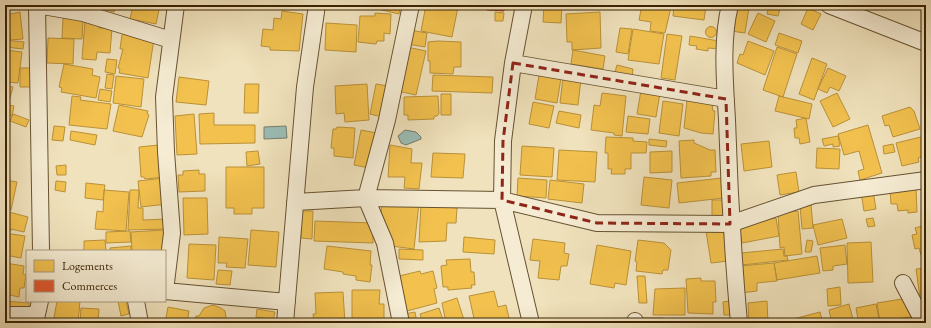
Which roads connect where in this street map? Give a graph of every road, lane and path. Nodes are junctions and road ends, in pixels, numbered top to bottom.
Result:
1 (37, 5) edge
2 (176, 5) edge
3 (317, 5) edge
4 (411, 5) edge
5 (524, 5) edge
6 (730, 5) edge
7 (829, 5) edge
8 (171, 40) junction
9 (926, 43) edge
10 (513, 62) junction
11 (726, 99) junction
12 (926, 180) edge
13 (366, 198) junction
14 (502, 200) junction
15 (295, 202) junction
16 (730, 224) junction
17 (41, 250) edge
18 (166, 283) edge
19 (903, 283) dead end
20 (166, 291) edge
21 (136, 302) edge
22 (287, 302) junction
23 (37, 313) edge
24 (5, 315) edge
25 (140, 323) edge
26 (285, 323) edge
27 (401, 323) edge
28 (531, 323) edge
29 (738, 323) edge
30 (924, 323) edge

1 - 8 street
1 - 17 street
2 - 8 street
3 - 15 street
4 - 13 street
5 - 10 street
6 - 11 street
7 - 9 street
8 - 18 street
10 - 11 street
10 - 14 street
11 - 16 street
12 - 16 street
13 - 14 street
13 - 15 street
13 - 27 street
14 - 16 street
14 - 28 street
15 - 22 street
16 - 29 street
19 - 30 street
20 - 22 street
21 - 25 street
22 - 26 street
23 - 24 street

